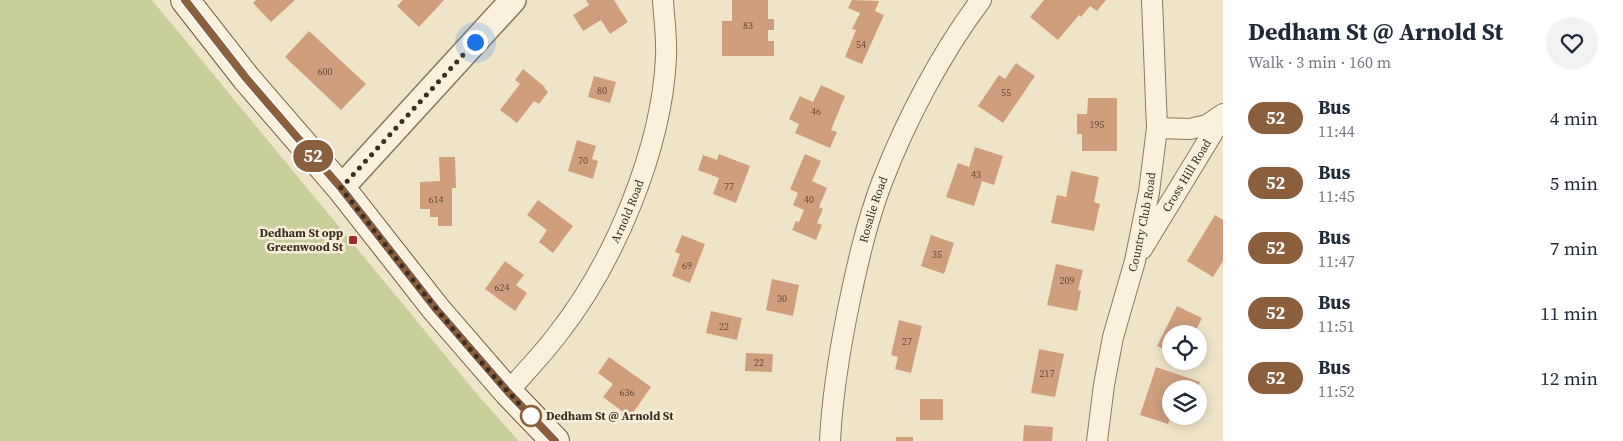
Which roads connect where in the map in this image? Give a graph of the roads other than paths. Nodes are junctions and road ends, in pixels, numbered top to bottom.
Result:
1 (185, 0) edge
2 (513, 0) edge
3 (663, 0) edge
4 (981, 0) edge
5 (1152, 0) edge
6 (1223, 115) edge
7 (1157, 128) junction
8 (341, 188) junction
9 (1135, 261) junction
10 (508, 392) junction
11 (555, 441) edge
12 (830, 441) edge
13 (1097, 441) edge

1 - 8 main road
2 - 8 street
3 - 10 street, Arnold Road
4 - 12 street, Rosalie Road
5 - 7 street, Country Club Road
6 - 7 street, Cross Hill Road
6 - 9 street, Cross Hill Road
7 - 9 street, Country Club Road
8 - 10 main road
9 - 13 street, Country Club Road
10 - 11 main road

